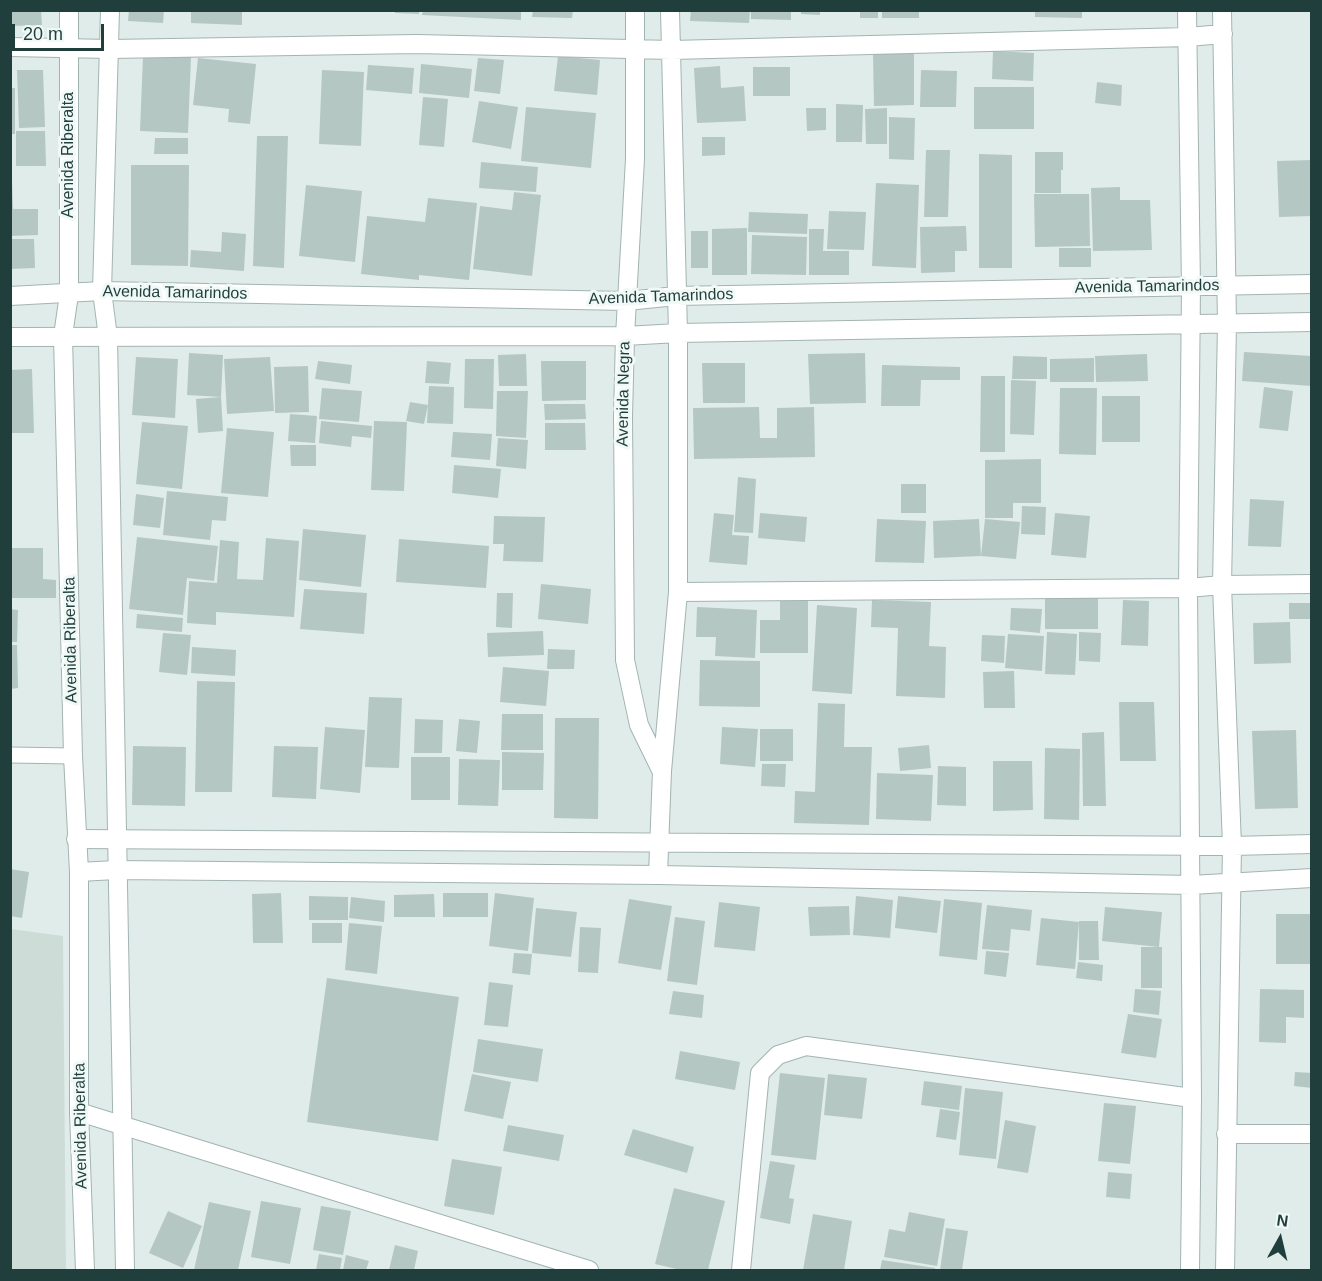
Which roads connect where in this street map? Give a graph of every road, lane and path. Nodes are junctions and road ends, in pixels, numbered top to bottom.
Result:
1 (69, 10) edge
2 (110, 10) edge
3 (635, 10) edge
4 (670, 10) edge
5 (1187, 10) edge
6 (1222, 10) edge
7 (1223, 34) junction
8 (1188, 37) junction
9 (10, 47) edge
10 (69, 47) junction
11 (635, 48) junction
12 (110, 49) junction
13 (672, 50) junction
14 (1311, 284) edge
15 (1226, 285) junction
16 (1191, 287) junction
17 (102, 291) junction
18 (69, 294) junction
19 (10, 296) edge
20 (676, 296) junction
21 (627, 300) junction
22 (1311, 322) edge
23 (1227, 324) junction
24 (1191, 325) junction
25 (678, 333) junction
26 (63, 336) junction
27 (625, 336) junction
28 (10, 337) edge
29 (108, 337) junction
30 (1311, 584) edge
31 (1222, 585) junction
32 (1188, 588) junction
33 (678, 592) junction
34 (10, 755) edge
35 (73, 756) junction
36 (662, 771) junction
37 (76, 839) junction
38 (116, 839) junction
39 (659, 842) junction
40 (1311, 844) edge
41 (1190, 846) junction
42 (1232, 846) junction
43 (116, 870) junction
44 (79, 872) junction
45 (658, 875) junction
46 (1311, 878) edge
47 (1232, 881) junction
48 (1191, 885) junction
49 (1192, 1098) junction
50 (79, 1112) junction
51 (123, 1124) junction
52 (1226, 1134) junction
53 (1311, 1134) edge
54 (85, 1270) edge
55 (124, 1270) edge
56 (589, 1270) edge
57 (741, 1270) edge
58 (1190, 1270) edge
59 (1225, 1270) edge

1 - 10 street, Avenida Riberalta
2 - 12 street
3 - 11 street, Avenida Negra
4 - 13 street, Avenida Negra
5 - 8 street
6 - 7 street
7 - 8 street
7 - 15 street
8 - 13 street
8 - 16 street
9 - 10 street
10 - 12 street
10 - 18 street, Avenida Riberalta
11 - 12 street
11 - 13 street
11 - 21 street, Avenida Negra
12 - 17 street
13 - 20 street, Avenida Negra
14 - 15 street, Avenida Tamarindos
15 - 16 street, Avenida Tamarindos
15 - 23 street
16 - 20 street, Avenida Tamarindos
16 - 24 street
17 - 18 street, Avenida Tamarindos
17 - 21 street, Avenida Tamarindos
17 - 29 street
18 - 19 street, Avenida Tamarindos
18 - 26 street, Avenida Riberalta
20 - 21 street, Avenida Tamarindos
20 - 25 street, Avenida Negra
21 - 27 street, Avenida Negra
22 - 23 street
23 - 24 street
23 - 31 street
24 - 25 street
24 - 32 street
25 - 27 street
25 - 33 street, Avenida Negra
26 - 28 street
26 - 29 street
26 - 35 street, Avenida Riberalta
27 - 29 street
27 - 36 street, Avenida Negra
29 - 38 street
30 - 31 street
31 - 32 street
31 - 42 street
32 - 33 street
32 - 41 street
33 - 36 street, Avenida Negra
34 - 35 lane
35 - 37 street, Avenida Riberalta
36 - 39 street, Avenida Negra
37 - 38 street
37 - 44 street, Avenida Riberalta
38 - 39 street
38 - 43 street
39 - 41 street
39 - 45 street, Avenida Negra
40 - 42 street
41 - 42 street
41 - 48 street
42 - 47 street
43 - 44 street
43 - 45 street
43 - 51 street
44 - 50 street, Avenida Riberalta
45 - 48 street
46 - 47 street
47 - 48 street
47 - 52 street
48 - 49 street
49 - 57 street
49 - 58 street
50 - 51 street
50 - 54 street, Avenida Riberalta
51 - 55 street
51 - 56 street
52 - 53 street
52 - 59 street

